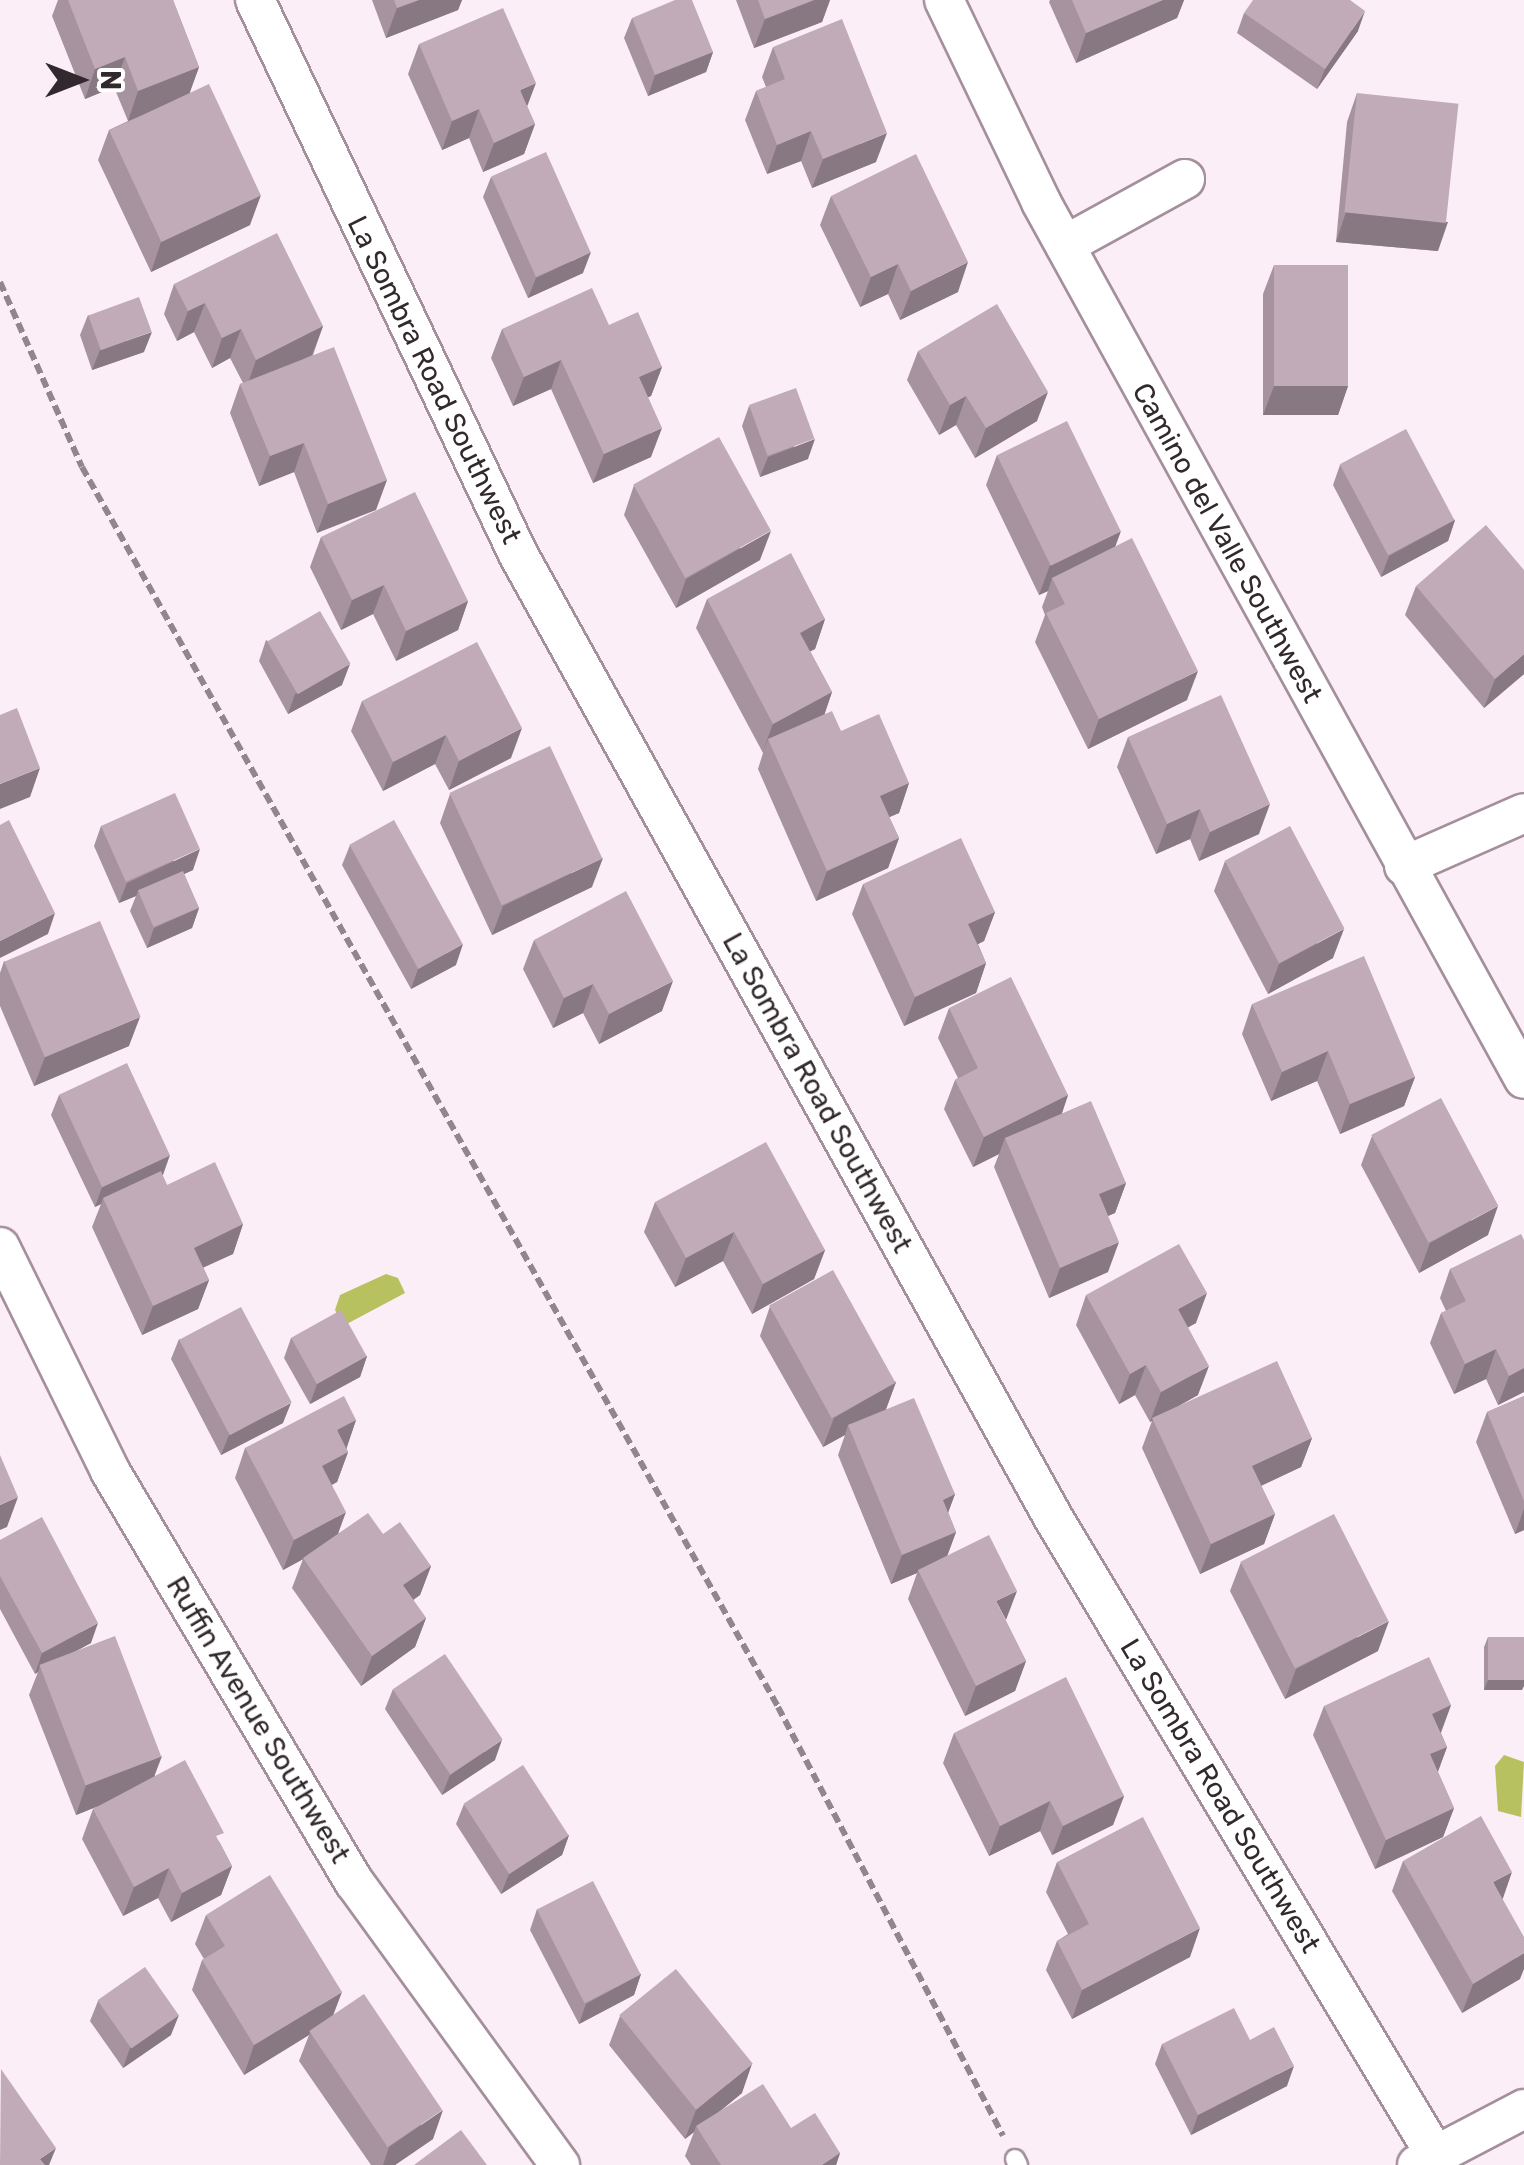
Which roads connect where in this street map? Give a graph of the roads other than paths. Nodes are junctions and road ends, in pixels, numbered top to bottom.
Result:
1 (255, 0) edge
2 (944, 0) edge
3 (1185, 179) dead end
4 (1065, 245) junction
5 (1524, 813) edge
6 (1404, 866) junction
7 (1524, 1079) edge
8 (0, 1247) edge
9 (1524, 2109) edge
10 (1426, 2161) edge
11 (560, 2165) edge

1 - 10 street, La Sombra Road Southwest
2 - 4 street, Camino del Valle Southwest
3 - 4 street
4 - 6 street, Camino del Valle Southwest
5 - 6 street
6 - 7 street, Camino del Valle Southwest
8 - 11 street, Ruffin Avenue Southwest
9 - 10 street

